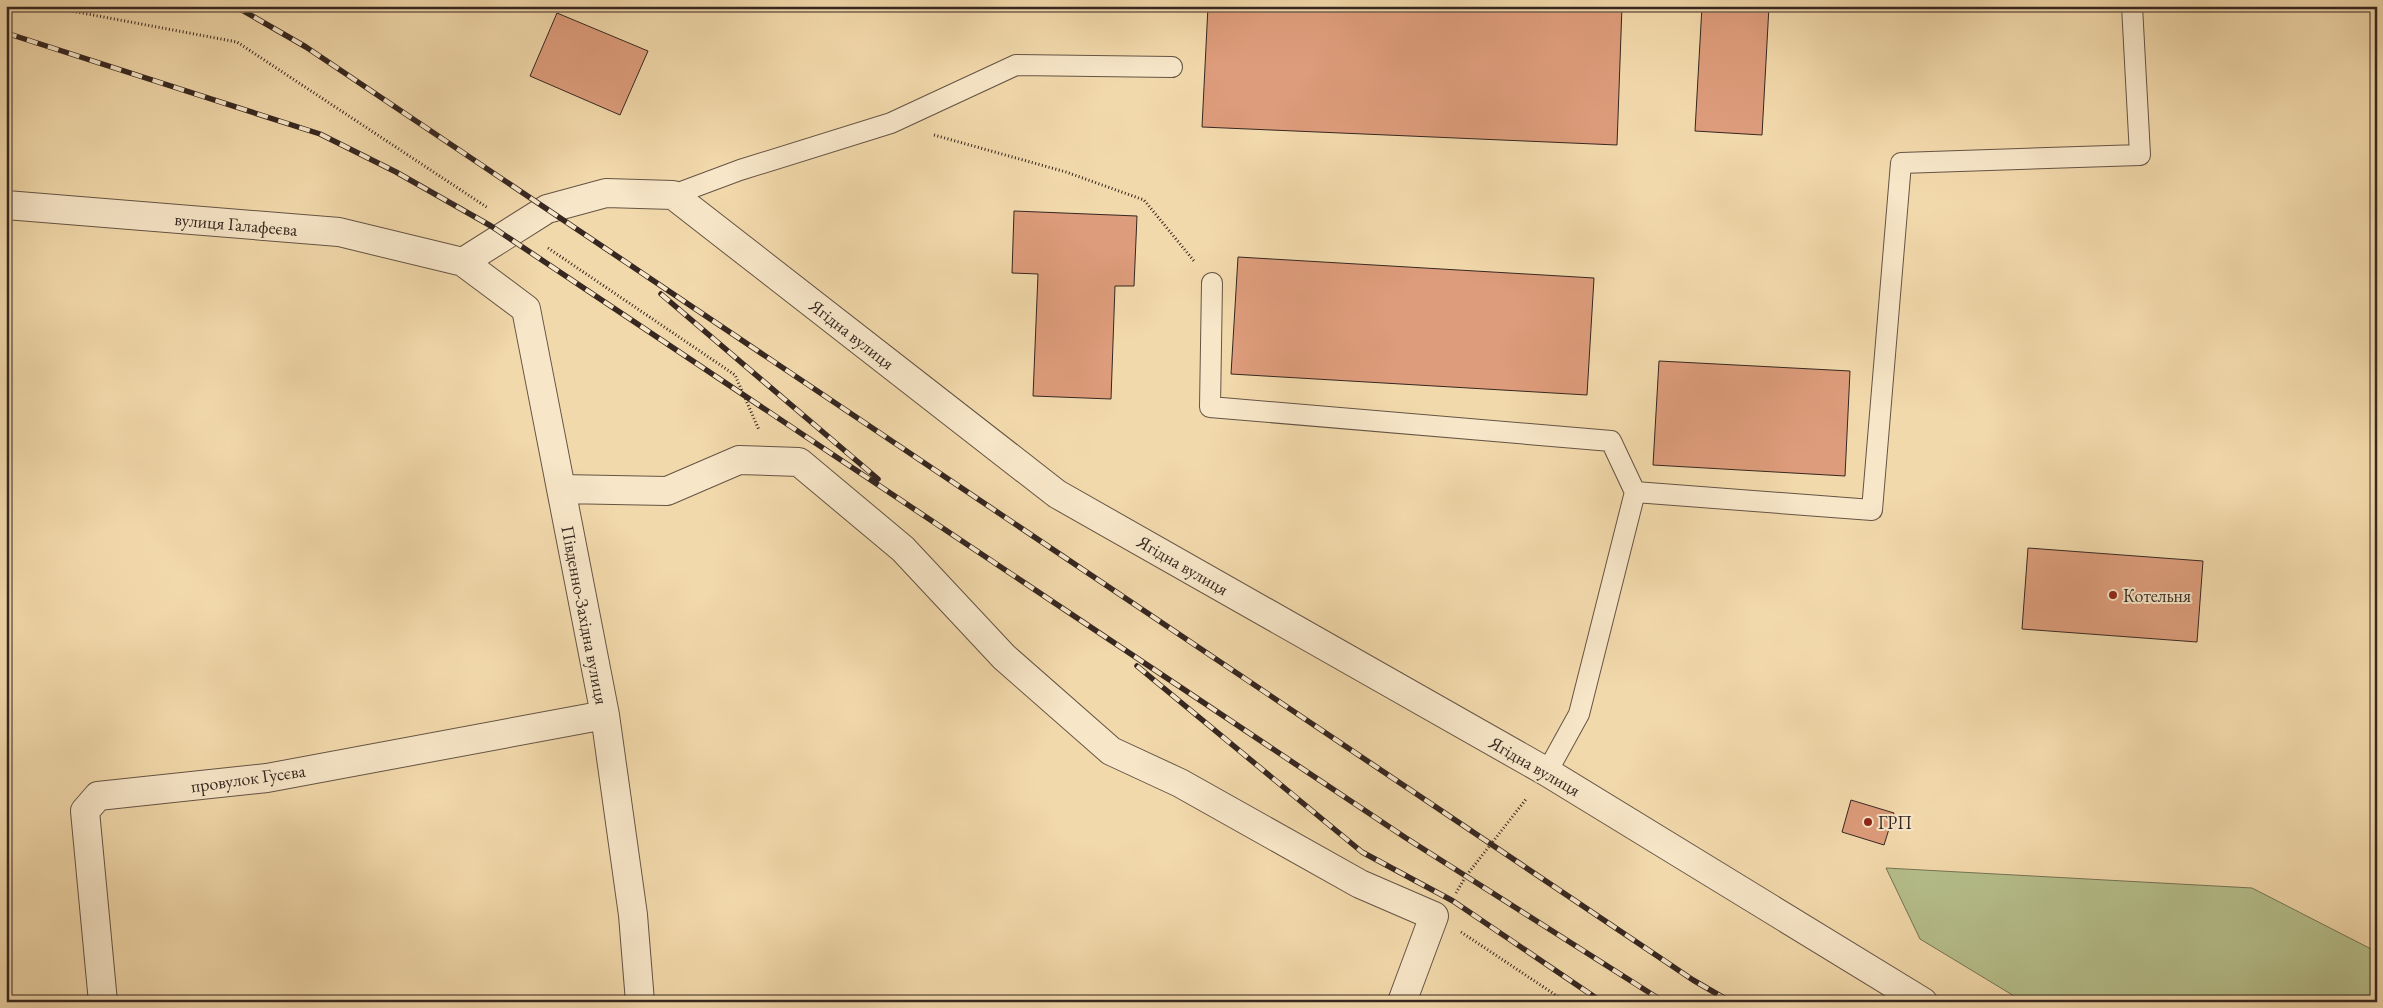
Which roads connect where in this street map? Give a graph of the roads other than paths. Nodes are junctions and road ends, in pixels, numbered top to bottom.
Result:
1 (2132, 6) edge
2 (1172, 67) dead end
3 (673, 195) junction
4 (6, 205) edge
5 (463, 262) junction
6 (1212, 283) road end
7 (561, 489) junction
8 (1635, 492) junction
9 (605, 715) junction
10 (1548, 772) junction
11 (103, 1002) edge
12 (640, 1002) edge
13 (1402, 1002) edge
14 (1923, 1002) edge

1 - 8 lane
2 - 3 lane
3 - 5 street
3 - 10 street, Ягідна вулиця
4 - 5 street, вулиця Галафеєва
5 - 7 street, Південно-Західна вулиця
6 - 8 lane
7 - 9 street, Південно-Західна вулиця
7 - 13 street
8 - 10 lane
9 - 11 street, провулок Гусєва
9 - 12 street, Південно-Західна вулиця
10 - 14 street, Ягідна вулиця

